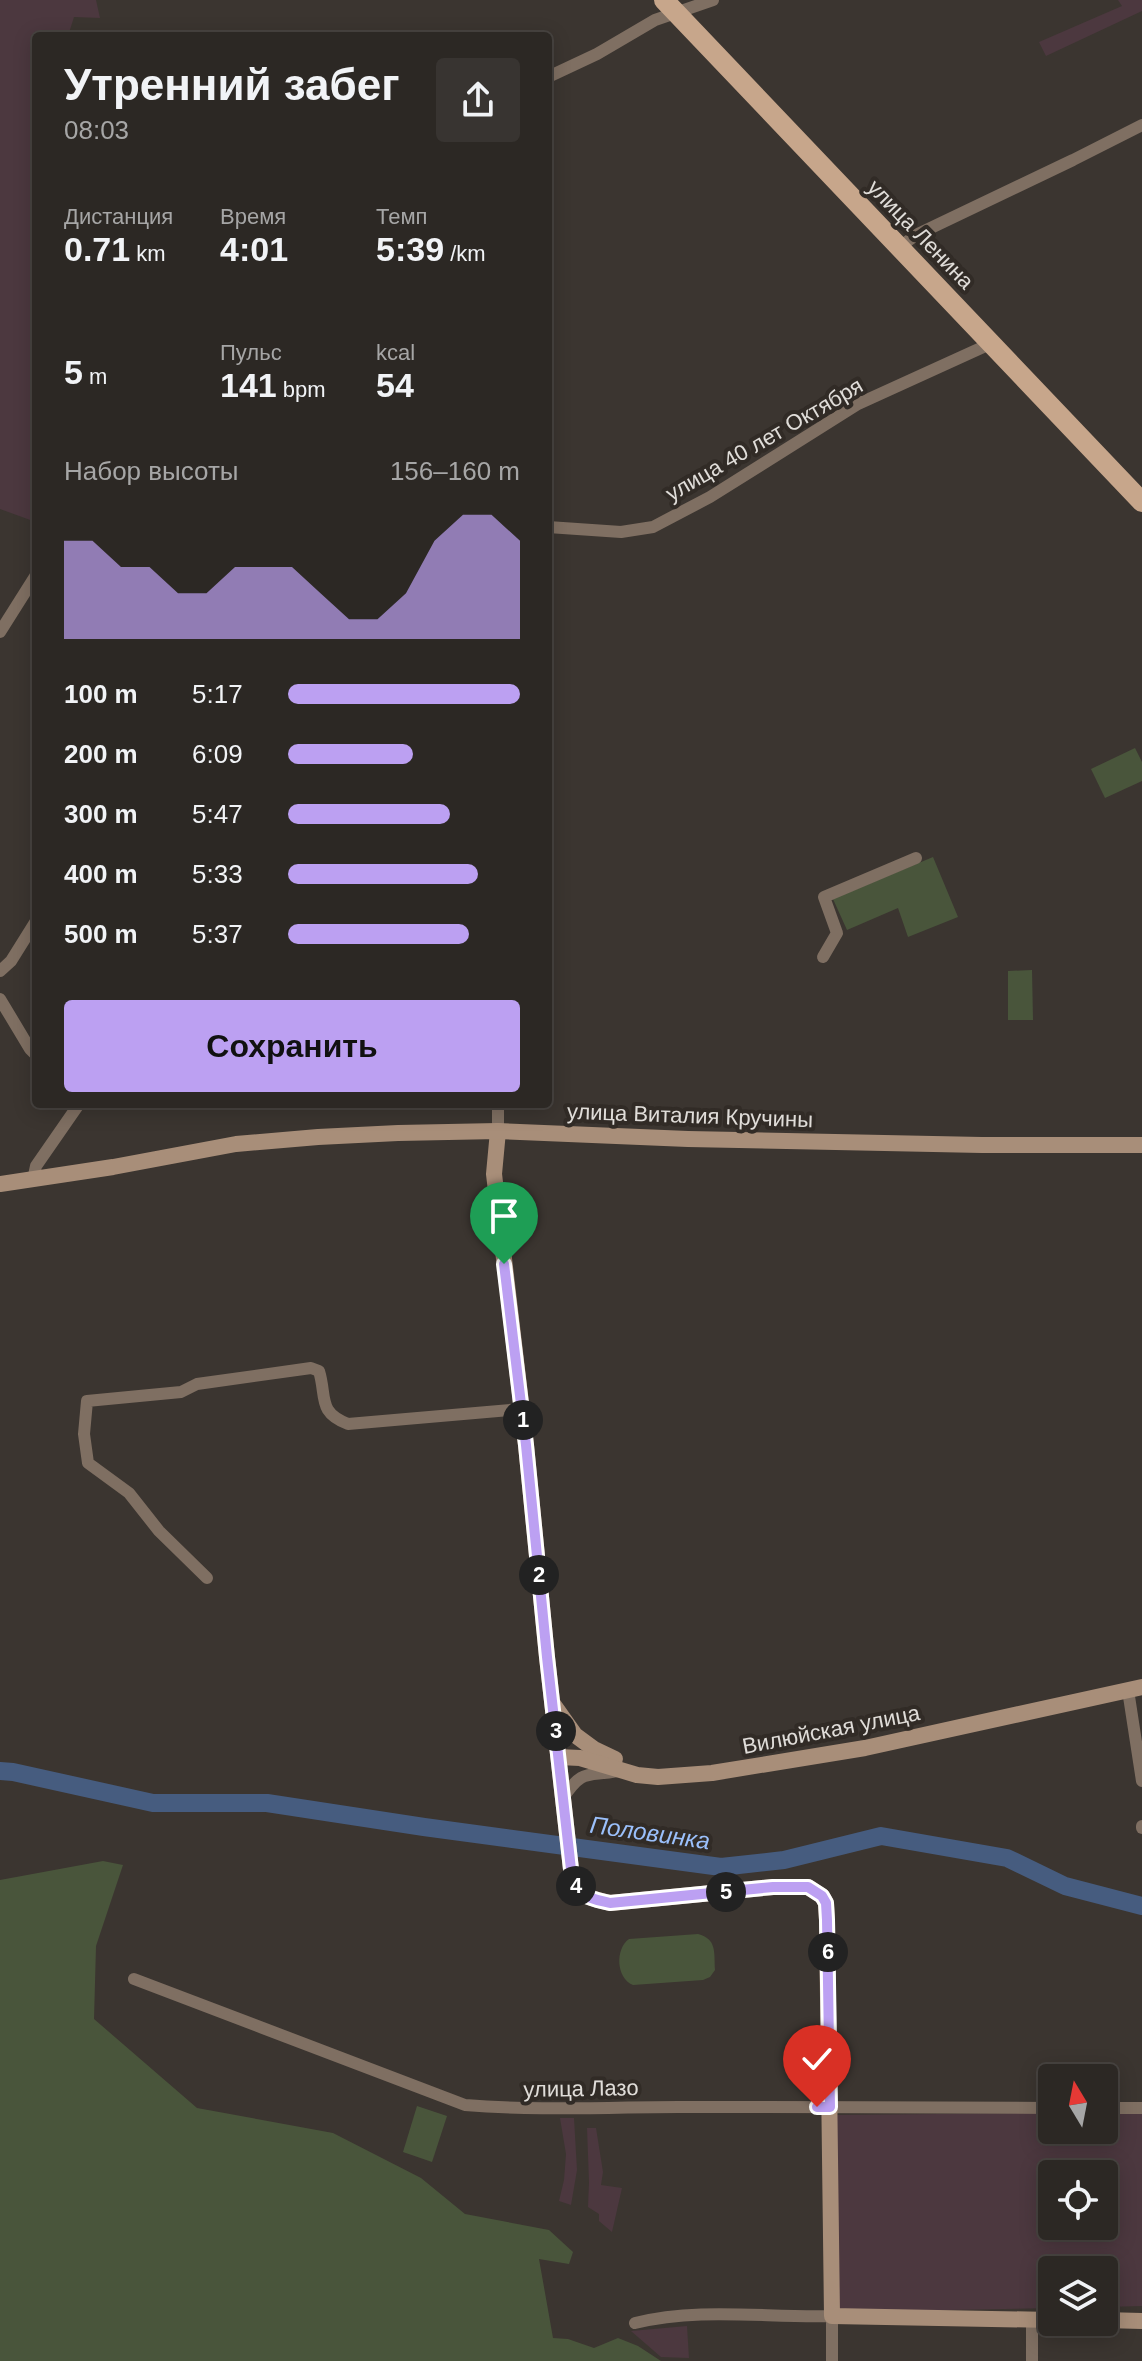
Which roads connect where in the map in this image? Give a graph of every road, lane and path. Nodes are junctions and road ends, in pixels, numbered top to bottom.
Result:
1 (713, 0) edge
2 (670, 6) edge
3 (552, 75) edge
4 (1142, 125) edge
5 (901, 246) junction
6 (992, 343) junction
7 (1142, 502) edge
8 (552, 527) edge
9 (32, 581) edge
10 (2, 627) edge
11 (916, 858) dead end
12 (32, 927) edge
13 (823, 957) dead end
14 (0, 971) edge
15 (0, 999) edge
16 (32, 1051) edge
17 (76, 1108) edge
18 (498, 1108) edge
19 (498, 1131) junction
20 (1142, 1145) edge
21 (33, 1180) junction
22 (0, 1184) edge
23 (522, 1414) junction
24 (207, 1578) dead end
25 (1135, 1688) edge
26 (553, 1704) junction
27 (559, 1757) junction
28 (623, 1770) junction
29 (1142, 1781) edge
30 (564, 1802) junction
31 (134, 1979) dead end
32 (830, 2107) junction
33 (1038, 2108) edge
34 (1118, 2108) edge
35 (1142, 2108) edge
36 (832, 2316) junction
37 (1032, 2320) junction
38 (1038, 2320) edge
39 (1118, 2320) edge
40 (1142, 2321) edge
41 (635, 2323) dead end
42 (832, 2361) edge
43 (1032, 2361) edge

1 - 2 street
2 - 3 street
2 - 5 main road, улица Ленина
4 - 5 street
5 - 6 main road, улица Ленина
6 - 7 main road, улица Ленина
6 - 8 street, улица 40 лет Октября
9 - 10 street
11 - 13 street
12 - 14 street
15 - 16 street
17 - 21 street
18 - 19 street
19 - 20 street, улица Виталия Кручины
19 - 21 street, улица Виталия Кручины
19 - 23 street
21 - 22 street, улица Виталия Кручины
23 - 24 street
23 - 26 street
25 - 28 street, Вилюйская улица
25 - 29 street
26 - 27 street
26 - 28 street, Вилюйская улица
27 - 28 street
27 - 30 street
28 - 30 street
30 - 32 street
31 - 32 street, улица Лазо
32 - 33 street, улица Лазо
32 - 36 street
34 - 35 street
36 - 37 street
36 - 41 street
36 - 42 street
37 - 38 street
37 - 43 street
39 - 40 street

